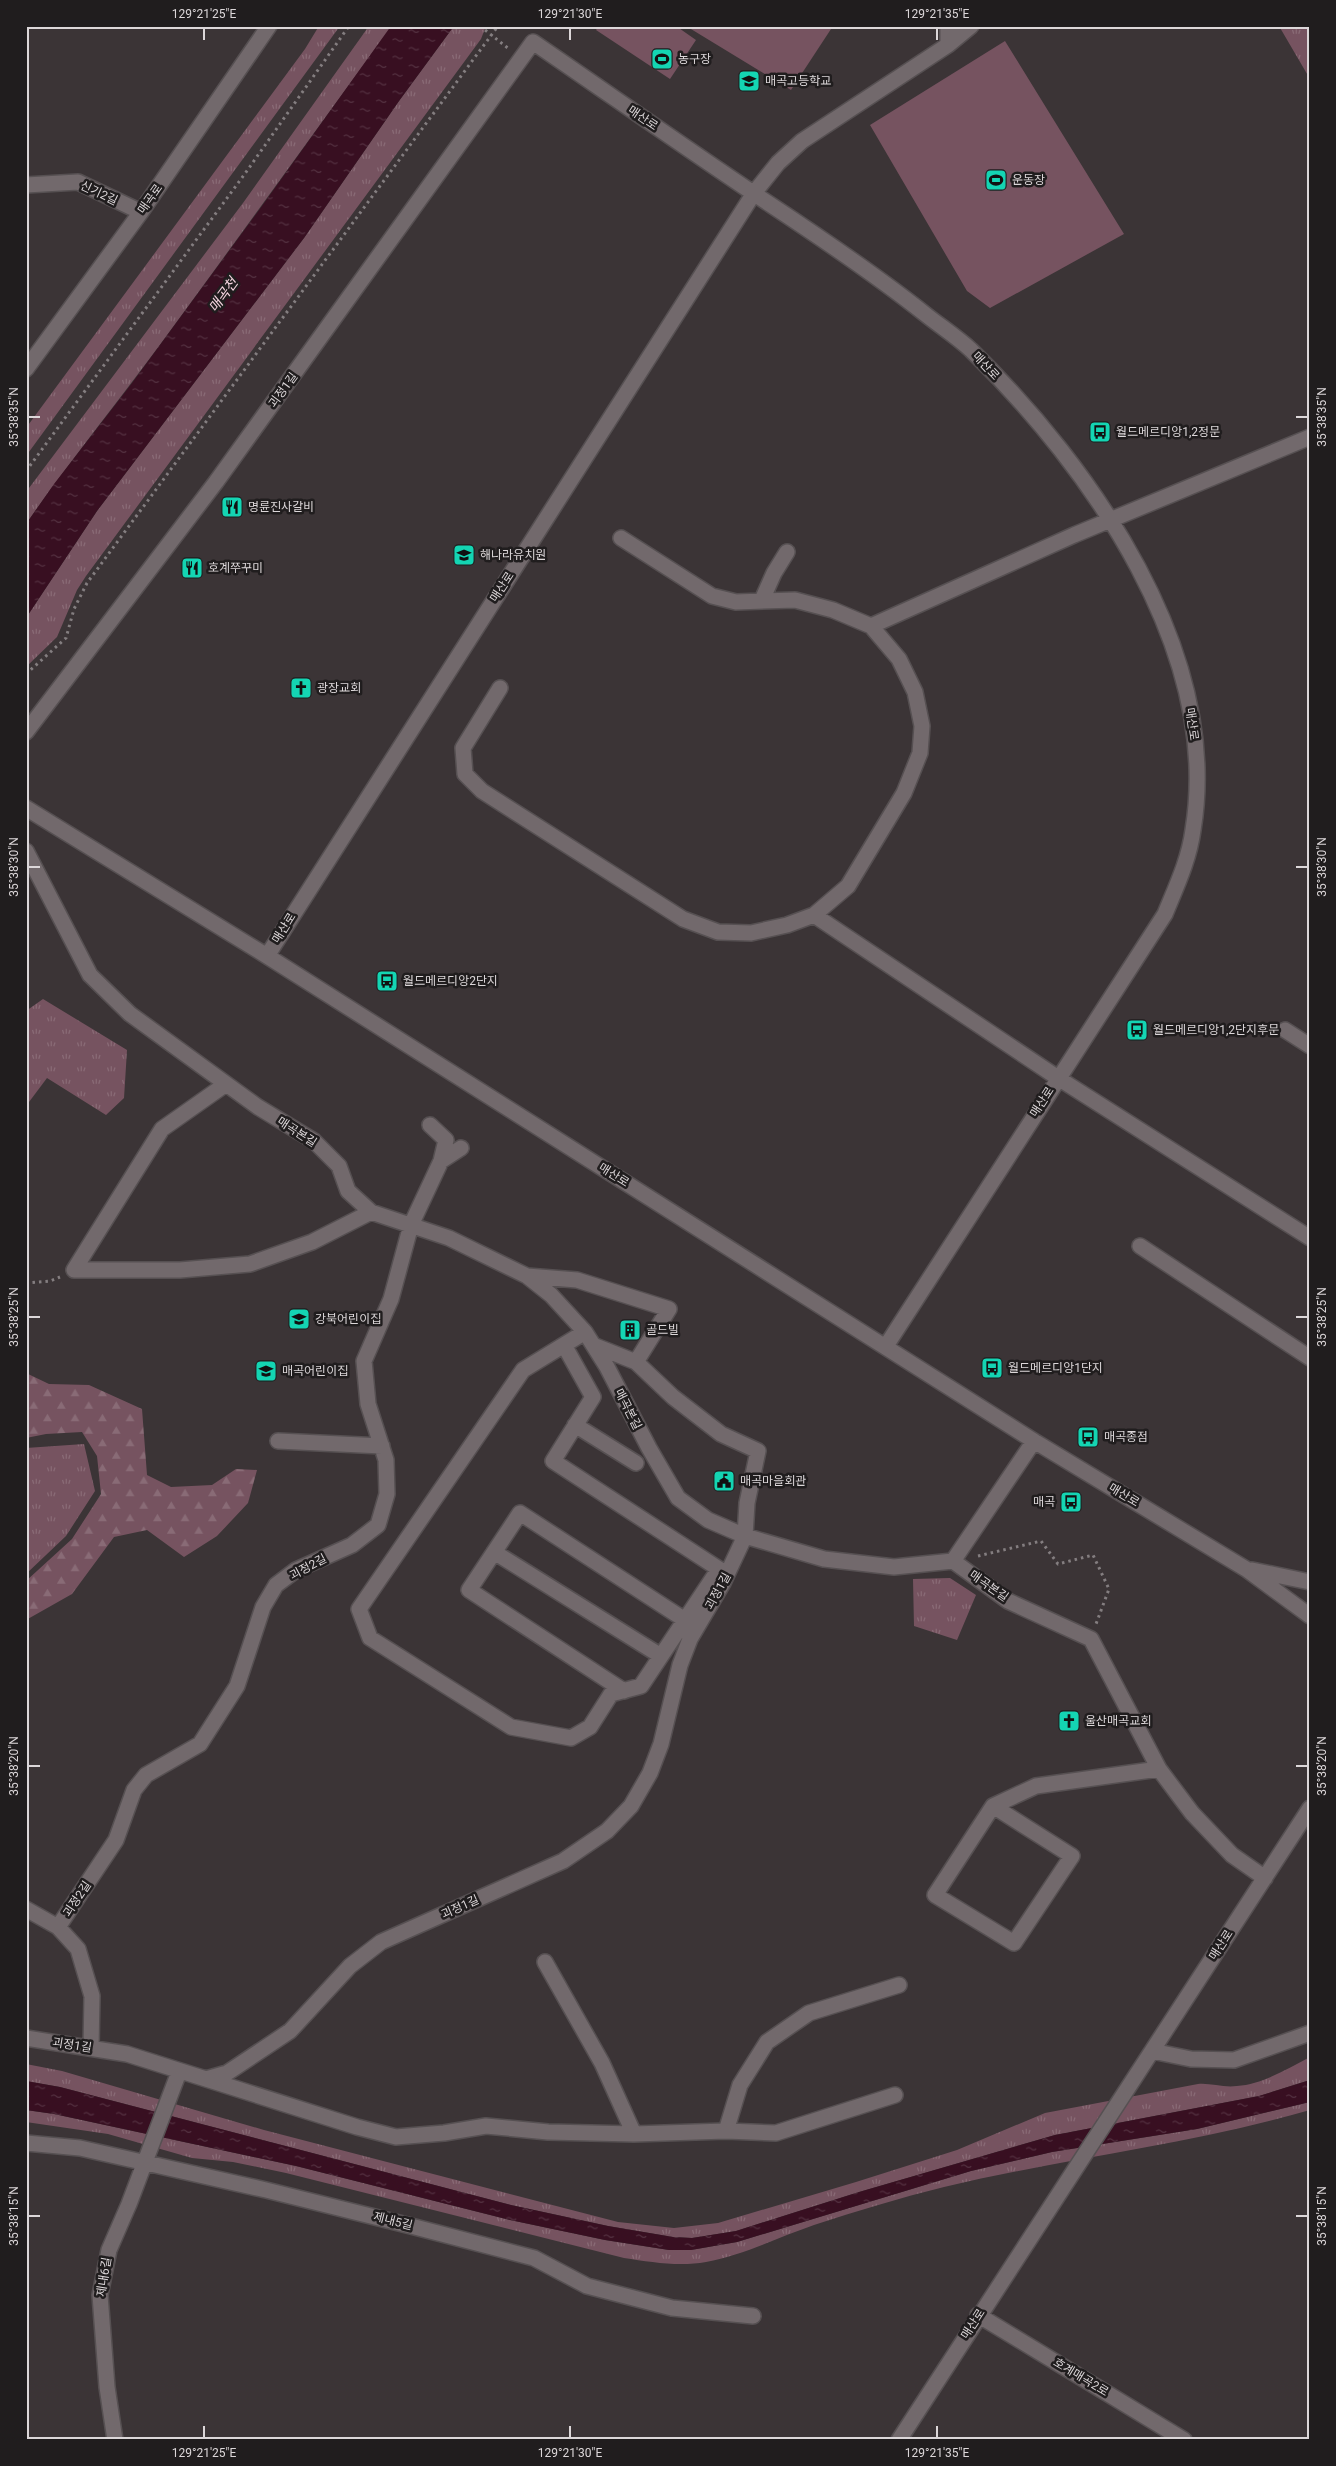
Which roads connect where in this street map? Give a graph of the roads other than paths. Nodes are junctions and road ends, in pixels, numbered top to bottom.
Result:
1 (270, 26) edge
2 (948, 26) edge
3 (971, 26) edge
4 (533, 42) joint
5 (948, 45) junction
6 (26, 185) edge
7 (754, 193) junction
8 (141, 212) junction
9 (26, 369) edge
10 (1310, 437) edge
11 (1109, 520) junction
12 (621, 538) dead end
13 (787, 552) dead end
14 (762, 600) junction
15 (871, 626) junction
16 (500, 688) dead end
17 (26, 732) edge
18 (26, 808) edge
19 (26, 851) edge
20 (814, 915) junction
21 (266, 956) junction
22 (1285, 1030) dead end
23 (1310, 1046) edge
24 (1058, 1078) junction
25 (226, 1084) junction
26 (430, 1125) dead end
27 (461, 1148) dead end
28 (442, 1161) junction
29 (371, 1212) junction
30 (411, 1226) junction
31 (1310, 1238) edge
32 (1140, 1246) dead end
33 (527, 1276) junction
34 (589, 1339) junction
35 (564, 1345) junction
36 (886, 1346) junction
37 (1310, 1358) edge
38 (636, 1362) junction
39 (575, 1425) junction
40 (278, 1441) dead end
41 (1034, 1441) junction
42 (382, 1446) junction
43 (636, 1463) dead end
44 (745, 1536) junction
45 (494, 1552) junction
46 (953, 1562) junction
47 (1246, 1569) junction
48 (1310, 1582) edge
49 (1310, 1616) edge
50 (685, 1620) junction
51 (661, 1656) junction
52 (624, 1691) junction
53 (1159, 1769) junction
54 (993, 1806) junction
55 (1310, 1808) edge
56 (1265, 1878) junction
57 (26, 1909) edge
58 (58, 1927) junction
59 (545, 1962) dead end
60 (899, 1986) dead end
61 (1310, 2033) edge
62 (26, 2038) edge
63 (91, 2048) junction
64 (1152, 2051) junction
65 (179, 2072) junction
66 (206, 2079) junction
67 (895, 2095) dead end
68 (726, 2131) junction
69 (634, 2134) junction
70 (26, 2143) edge
71 (146, 2157) junction
72 (978, 2315) junction
73 (754, 2316) dead end
74 (115, 2440) edge
75 (899, 2440) edge
76 (1184, 2440) edge

1 - 8 street, 매곡로
2 - 5 street
3 - 5 street
4 - 7 street, 매산로
4 - 17 street, 괴정1길
5 - 7 street
6 - 8 street, 신기2길
7 - 11 street, 매산로
7 - 21 street, 매산로
8 - 9 street, 매곡로
10 - 11 street
11 - 15 street
11 - 24 street, 매산로
12 - 14 street
13 - 14 street
14 - 15 street
15 - 20 street
16 - 20 street
18 - 21 street, 매산로
19 - 25 street, 매곡본길
20 - 24 street
21 - 36 street, 매산로
22 - 23 street
24 - 31 street
24 - 36 street, 매산로
25 - 29 street, 매곡본길
25 - 29 street
26 - 28 street
27 - 28 street
28 - 30 street, 괴정2길
29 - 30 street, 매곡본길
30 - 33 street, 매곡본길
30 - 42 street, 괴정2길
32 - 37 street
33 - 34 street, 매곡본길
33 - 38 street
34 - 35 street
34 - 38 street
34 - 44 street, 매곡본길
35 - 39 street
35 - 52 street
36 - 41 street, 매산로
38 - 44 street
39 - 43 street
39 - 50 street
40 - 42 street
41 - 46 street
41 - 47 street, 매산로
42 - 58 street, 괴정2길
44 - 46 street, 매곡본길
44 - 66 street, 괴정1길
45 - 50 street
45 - 51 street
45 - 52 street
46 - 53 street, 매곡본길
47 - 48 street
47 - 49 street, 매산로
50 - 51 street
51 - 52 street
53 - 54 street
53 - 56 street
54 - 54 street
55 - 56 street, 매산로
56 - 64 street, 매산로
57 - 58 street
58 - 63 street
59 - 69 street
60 - 68 street
61 - 64 street
62 - 63 street, 괴정1길
63 - 65 street, 괴정1길
64 - 72 street, 매산로
65 - 66 street, 괴정1길
65 - 71 street, 제내6길
66 - 69 street
67 - 68 street
68 - 69 street
70 - 71 street, 제내5길
71 - 73 street, 제내5길
71 - 74 street, 제내6길
72 - 75 street, 매산로
72 - 76 street, 호계매곡2로

